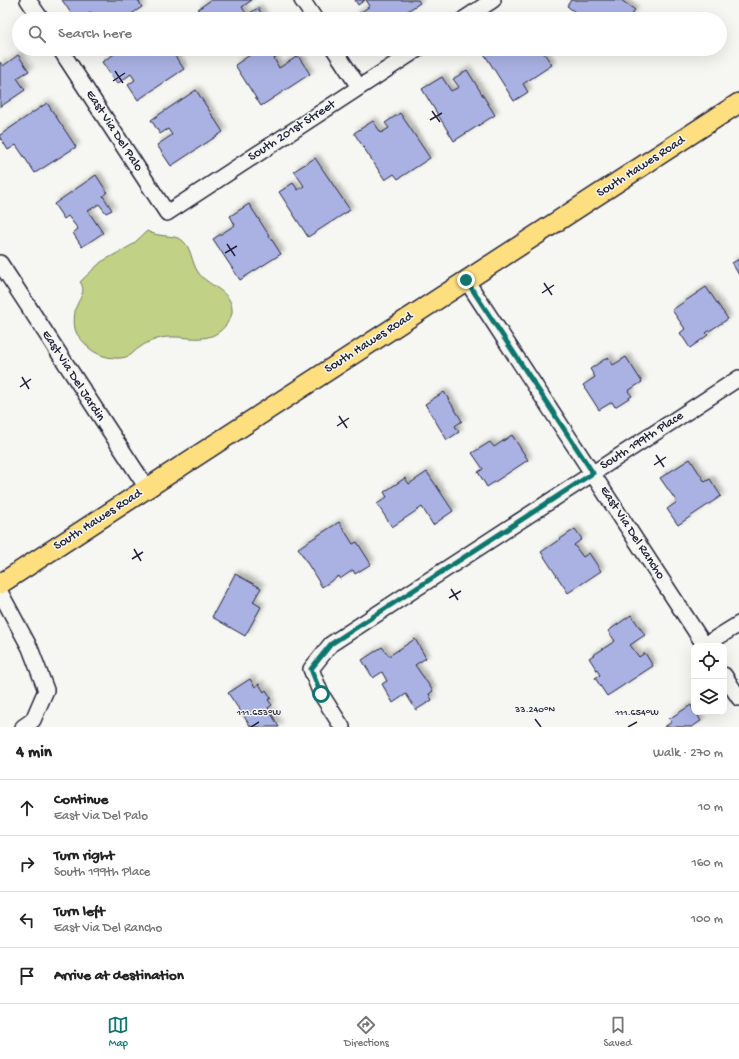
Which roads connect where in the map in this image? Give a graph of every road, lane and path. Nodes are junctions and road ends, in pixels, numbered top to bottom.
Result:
1 (28, 0) edge
2 (302, 0) edge
3 (493, 0) edge
4 (36, 12) edge
5 (310, 12) edge
6 (475, 12) edge
7 (65, 56) edge
8 (339, 56) edge
9 (407, 56) edge
10 (359, 87) junction
11 (739, 103) edge
12 (167, 213) joint
13 (0, 263) edge
14 (466, 280) junction
15 (739, 378) edge
16 (593, 473) junction
17 (147, 488) junction
18 (0, 584) edge
19 (0, 592) edge
20 (739, 624) edge
21 (703, 643) edge
22 (710, 643) edge
23 (727, 679) edge
24 (739, 698) edge
25 (23, 727) edge
26 (342, 727) edge

1 - 4 street
2 - 5 street
3 - 6 street
7 - 12 street, East Via Del Palo
8 - 10 street
9 - 10 street, South 201st Street
10 - 12 street, South 201st Street
11 - 14 main road, South Hawes Road
13 - 17 street, East Via Del Jardin
14 - 16 street, East Via Del Rancho
14 - 17 main road, South Hawes Road
15 - 16 street, South 199th Place
16 - 21 street, East Via Del Rancho
16 - 26 street, South 199th Place
17 - 18 main road, South Hawes Road
19 - 25 street
20 - 22 street
23 - 24 street

